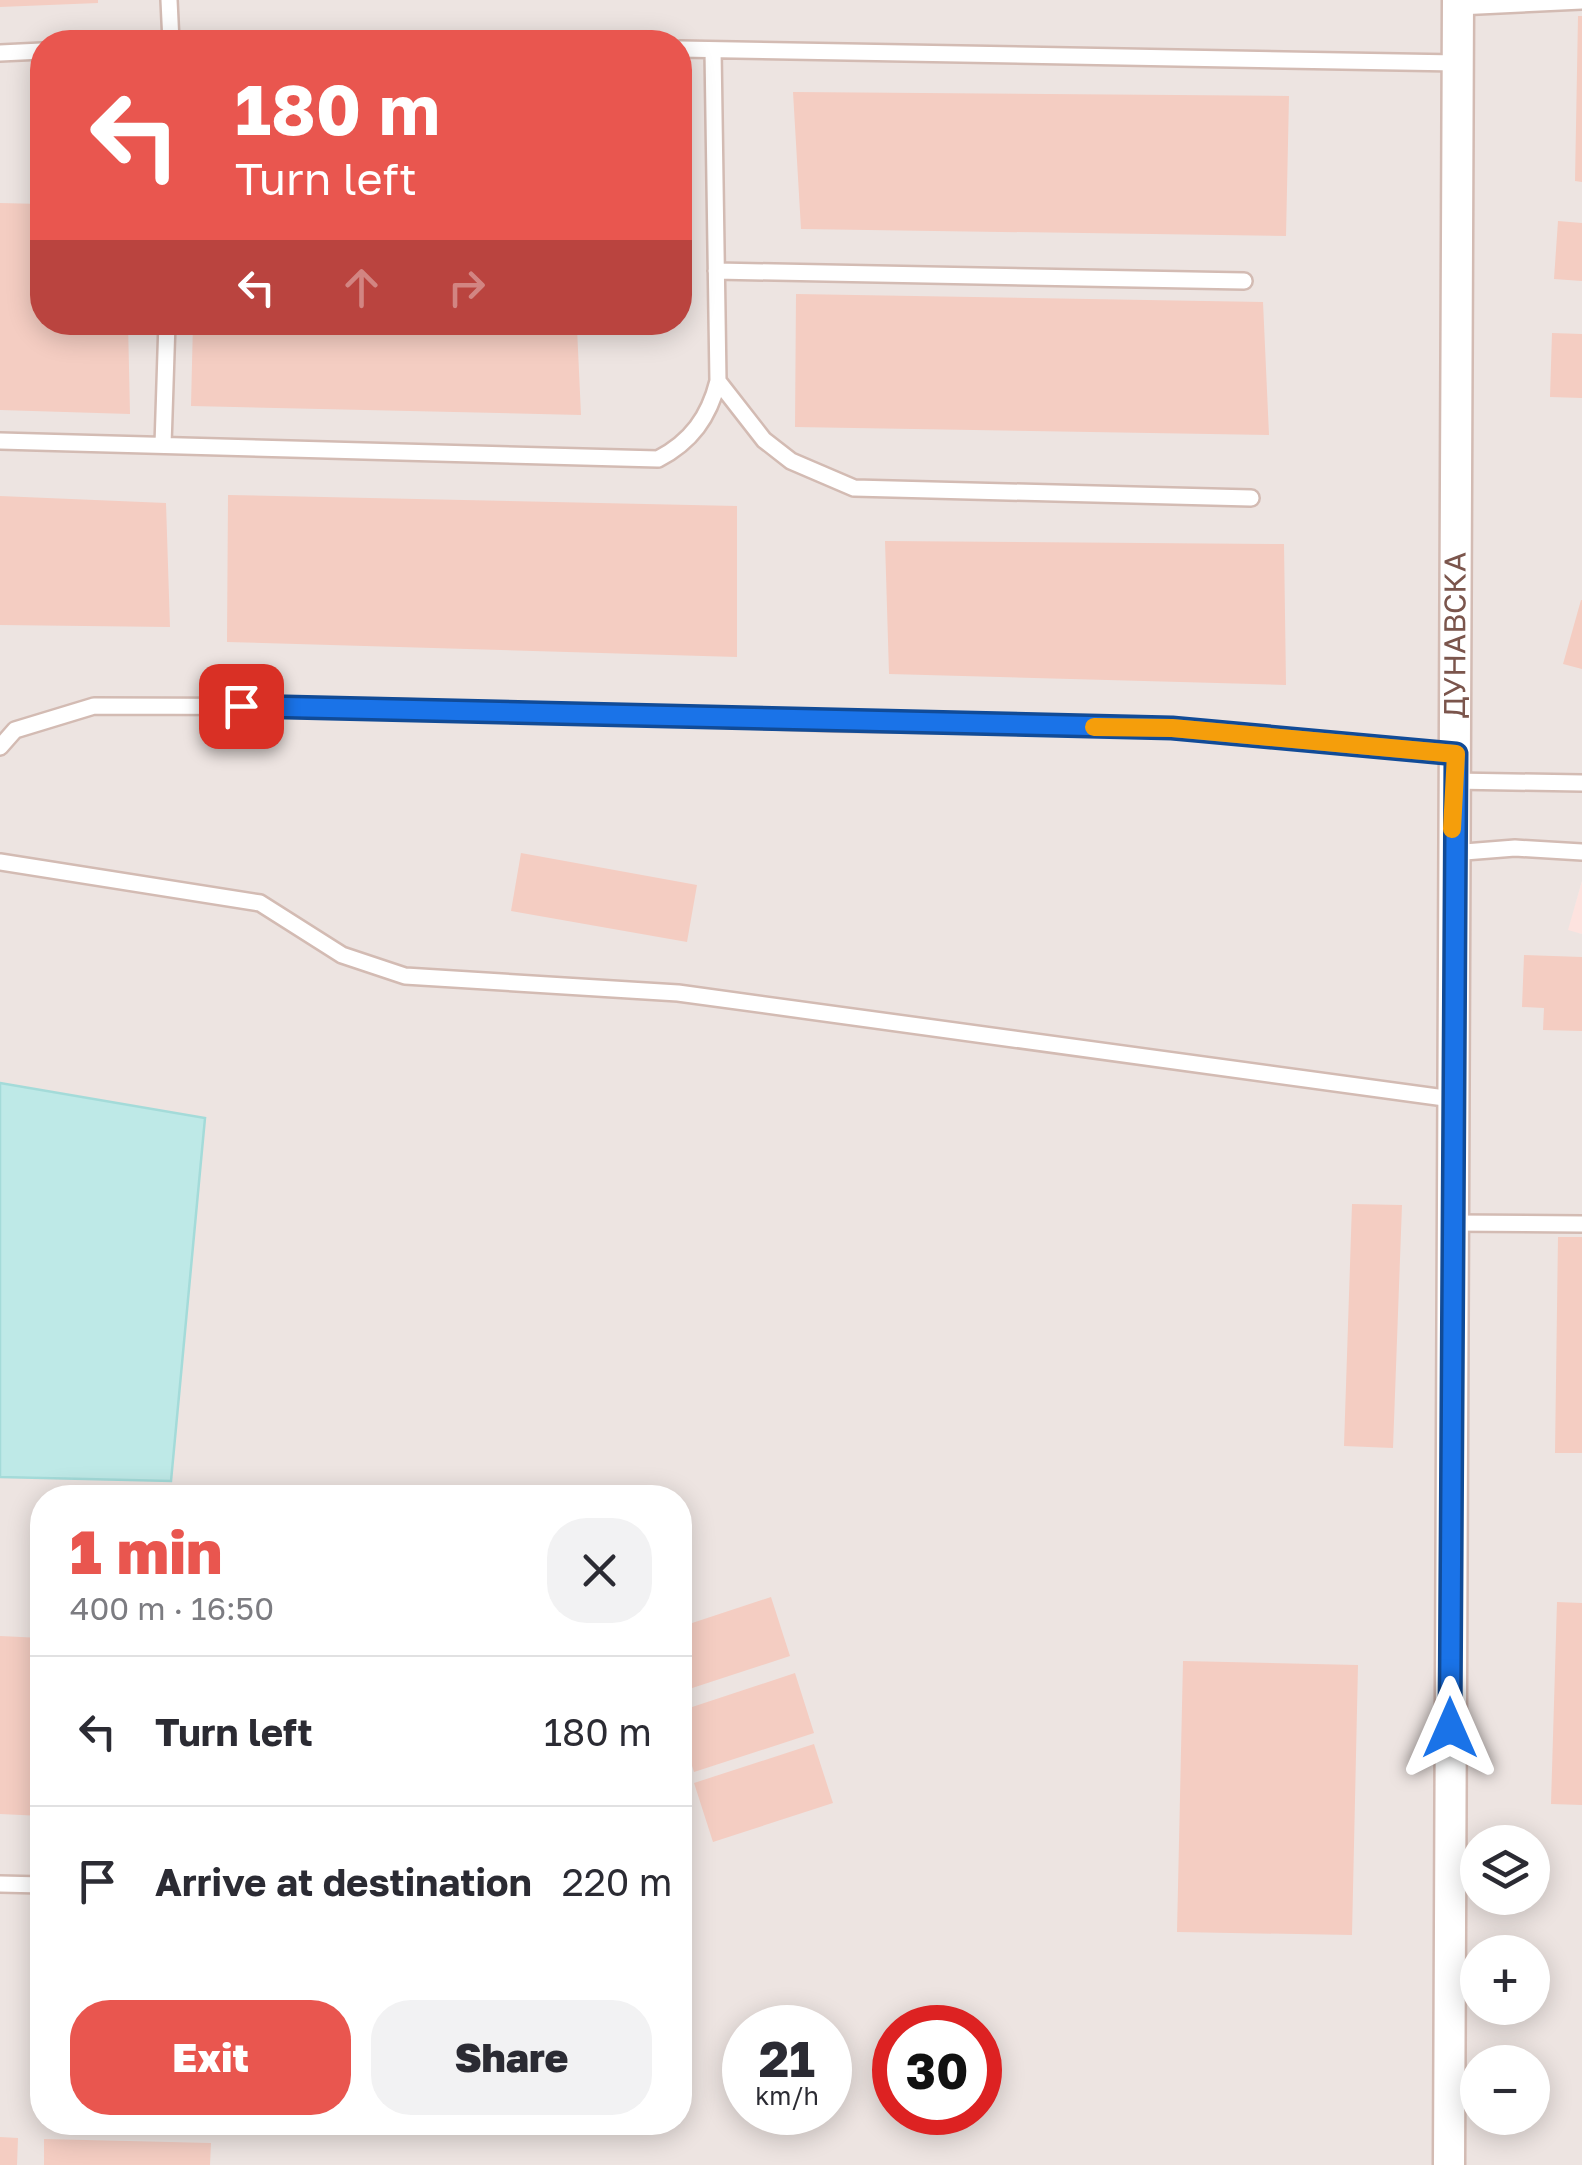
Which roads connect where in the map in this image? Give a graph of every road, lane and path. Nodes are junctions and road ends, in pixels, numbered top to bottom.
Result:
1 (169, 0) edge
2 (1582, 1) edge
3 (1458, 3) edge
4 (170, 30) edge
5 (692, 49) edge
6 (713, 50) junction
7 (30, 52) edge
8 (0, 53) edge
9 (1457, 63) junction
10 (716, 271) junction
11 (1244, 280) dead end
12 (166, 335) edge
13 (718, 380) junction
14 (0, 440) edge
15 (163, 445) junction
16 (1251, 498) dead end
17 (7, 726) edge
18 (0, 747) edge
19 (1454, 768) junction
20 (1582, 784) edge
21 (1582, 852) edge
22 (1452, 853) junction
23 (0, 862) edge
24 (1452, 1098) junction
25 (1451, 1223) junction
26 (1582, 1224) edge
27 (0, 1884) edge
28 (30, 1885) edge
29 (1449, 2165) edge

1 - 4 lane
2 - 3 lane, ДУНАВСКА
3 - 9 street, ДУНАВСКА
5 - 6 lane
6 - 9 lane
6 - 10 lane
7 - 8 lane
9 - 19 street, ДУНАВСКА
10 - 11 lane
10 - 13 lane
12 - 15 lane
13 - 15 lane
13 - 16 lane
14 - 15 lane
17 - 18 lane
17 - 19 lane
19 - 20 lane
19 - 22 street, ДУНАВСКА
21 - 22 lane
22 - 24 street, ДУНАВСКА
23 - 24 lane
24 - 25 street, ДУНАВСКА
25 - 26 lane
25 - 29 street, ДУНАВСКА
27 - 28 lane

